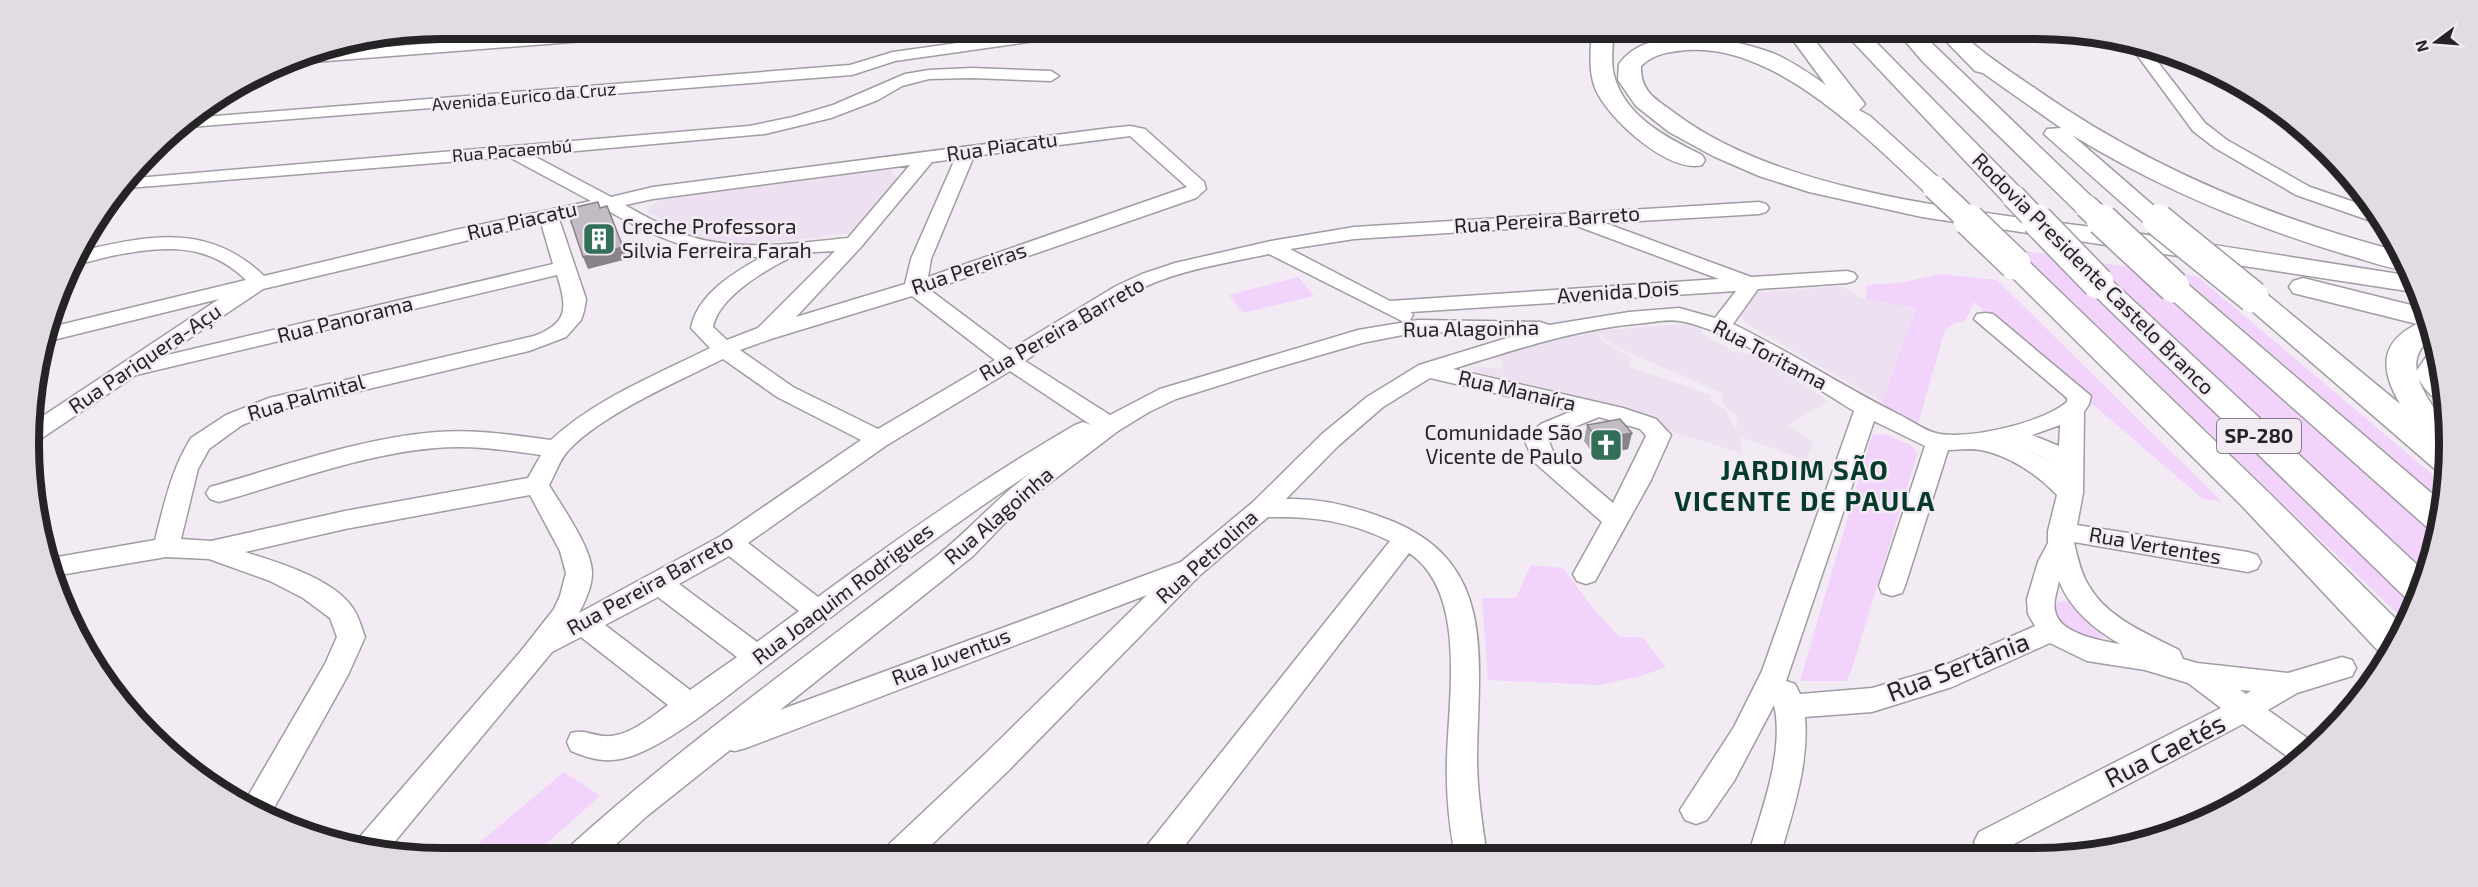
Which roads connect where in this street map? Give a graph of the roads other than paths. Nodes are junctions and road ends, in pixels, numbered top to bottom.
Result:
1 (507, 39) edge
2 (1022, 39) edge
3 (1603, 39) edge
4 (1769, 39) edge
5 (1803, 39) edge
6 (1861, 39) edge
7 (1914, 39) edge
8 (1954, 39) edge
9 (362, 48) edge
10 (1967, 51) junction
11 (2143, 54) edge
12 (866, 65) junction
13 (1051, 76) dead end
14 (896, 82) junction
15 (509, 94) junction
16 (209, 114) edge
17 (198, 122) edge
18 (1878, 136) junction
19 (510, 151) junction
20 (967, 152) junction
21 (926, 157) junction
22 (134, 184) edge
23 (1170, 200) joint
24 (607, 202) junction
25 (1758, 208) dead end
26 (2367, 213) edge
27 (548, 215) junction
28 (1573, 218) junction
29 (854, 243) junction
30 (1271, 247) junction
31 (800, 248) junction
32 (85, 256) edge
33 (2394, 258) edge
34 (565, 267) junction
35 (1847, 277) dead end
36 (259, 282) junction
37 (2405, 283) edge
38 (1750, 284) junction
39 (915, 288) junction
40 (1389, 307) junction
41 (2419, 316) edge
42 (1985, 319) dead end
43 (1418, 326) junction
44 (1720, 326) junction
45 (1563, 328) junction
46 (55, 333) edge
47 (766, 333) junction
48 (2424, 333) edge
49 (726, 348) junction
50 (1010, 361) junction
51 (2431, 366) edge
52 (1428, 370) junction
53 (124, 373) junction
54 (2435, 387) edge
55 (1866, 408) junction
56 (1596, 409) junction
57 (2072, 410) junction
58 (1106, 423) junction
59 (40, 429) edge
60 (2007, 435) junction
61 (2439, 435) edge
62 (879, 439) junction
63 (1938, 442) junction
64 (1982, 442) junction
65 (556, 449) junction
66 (2439, 454) edge
67 (2069, 462) junction
68 (537, 485) junction
69 (1006, 489) junction
70 (219, 493) dead end
71 (2070, 493) junction
72 (2254, 498) junction
73 (1262, 508) junction
74 (2433, 514) edge
75 (1617, 520) junction
76 (2061, 537) junction
77 (1406, 538) junction
78 (730, 543) junction
79 (166, 548) junction
80 (211, 550) junction
81 (2248, 562) dead end
82 (58, 566) edge
83 (1191, 568) junction
84 (1586, 574) dead end
85 (2414, 583) edge
86 (660, 584) junction
87 (1892, 586) dead end
88 (819, 612) junction
89 (583, 624) junction
90 (2394, 628) edge
91 (2051, 631) junction
92 (2389, 637) edge
93 (543, 644) junction
94 (757, 657) junction
95 (2342, 668) dead end
96 (1776, 671) junction
97 (2197, 674) junction
98 (2288, 684) junction
99 (690, 706) junction
100 (1791, 706) junction
101 (2246, 709) junction
102 (582, 742) dead end
103 (712, 747) junction
104 (2300, 749) edge
105 (260, 804) edge
106 (1696, 810) dead end
107 (375, 842) edge
108 (1990, 842) dead end
109 (590, 848) edge
110 (907, 848) edge
111 (1168, 848) edge
112 (1470, 848) edge
113 (1766, 848) edge

1 - 9 street
2 - 12 street, Avenida Eurico da Cruz
3 - 41 highway
4 - 18 highway
5 - 18 highway
6 - 85 highway, Rodovia Presidente Castelo Branco / SP-280, bridge
7 - 74 highway, Rodovia Presidente Castelo Branco / SP-280, bridge
8 - 10 highway
10 - 33 highway
10 - 66 highway, bridge
11 - 26 street
12 - 14 street
12 - 15 street, Avenida Eurico da Cruz
13 - 14 street
14 - 19 street, Rua Pacaembú
15 - 16 street, Avenida Eurico da Cruz
15 - 17 street, Avenida Eurico da Cruz
18 - 37 highway
18 - 72 highway, bridge
19 - 22 street, Rua Pacaembú
19 - 24 street
20 - 21 street, Rua Piacatu
20 - 23 street, Rua Piacatu
20 - 39 street
21 - 24 street, Rua Piacatu
21 - 29 street
23 - 39 street, Rua Pereiras
24 - 27 street, Rua Piacatu
24 - 31 street
25 - 28 street, Rua Pereira Barreto
27 - 34 street, Rua Palmital
27 - 36 street, Rua Piacatu
28 - 30 street, Rua Pereira Barreto
28 - 38 street
29 - 31 street
29 - 47 street
30 - 40 street
30 - 50 street, Rua Pereira Barreto
31 - 49 street
32 - 36 street
34 - 53 street, Rua Panorama
34 - 79 street, Rua Palmital
35 - 38 street, Avenida Dois
36 - 46 street, Rua Piacatu
36 - 53 street, Rua Pariquera-Açu
38 - 40 street, Avenida Dois
38 - 44 street
39 - 47 street, Rua Pereiras
39 - 50 street
40 - 43 street
42 - 57 street, Rua Sertânia
43 - 45 street, Rua Alagoinha
43 - 58 street, Rua Alagoinha
44 - 45 street, Rua Toritama
44 - 55 street, Rua Toritama
45 - 52 street, Rua Petrolina
47 - 49 street, Rua Pereiras
48 - 61 highway
49 - 62 street
49 - 65 street, Rua Pereiras
50 - 58 street
50 - 62 street, Rua Pereira Barreto
51 - 54 street
52 - 56 street, Rua Manaíra
52 - 73 street, Rua Petrolina
53 - 59 street, Rua Pariquera-Açu
55 - 63 street, Rua Toritama
55 - 96 street
56 - 75 street, Rua Manaíra
56 - 75 street
57 - 60 street
57 - 67 street, Rua Sertânia
58 - 69 street, Rua Joaquim Rodrigues
60 - 64 street
60 - 67 street
62 - 78 street, Rua Pereira Barreto
63 - 64 street
63 - 87 street
64 - 71 street
65 - 68 street
65 - 70 street
67 - 71 street, Rua Sertânia
68 - 80 street
68 - 93 street
69 - 88 street, Rua Joaquim Rodrigues
69 - 103 street, Rua Alagoinha
71 - 76 street, Rua Sertânia
72 - 90 highway
72 - 92 highway
73 - 77 street
73 - 83 street, Rua Petrolina
75 - 84 street, Rua Manaíra
76 - 81 street, Rua Vertentes
76 - 91 street, Rua Sertânia
76 - 97 street
77 - 111 street
77 - 112 street
78 - 86 street, Rua Pereira Barreto
78 - 88 street
79 - 80 street
79 - 82 street
80 - 105 street
83 - 103 street, Rua Juventus
83 - 110 street, Rua Petrolina
86 - 89 street, Rua Pereira Barreto
86 - 94 street
88 - 94 street, Rua Joaquim Rodrigues
89 - 93 street, Rua Pereira Barreto
89 - 99 street
91 - 97 street, Rua Sertânia
91 - 100 street, Rua Sertânia
93 - 107 street
94 - 99 street, Rua Joaquim Rodrigues
95 - 98 street, Rua Caetés
96 - 100 street
96 - 106 street
97 - 98 street
97 - 101 street
98 - 101 street, Rua Caetés
99 - 102 street, Rua Joaquim Rodrigues
100 - 113 street
101 - 104 street
101 - 108 street, Rua Caetés
103 - 109 street, Rua Alagoinha

